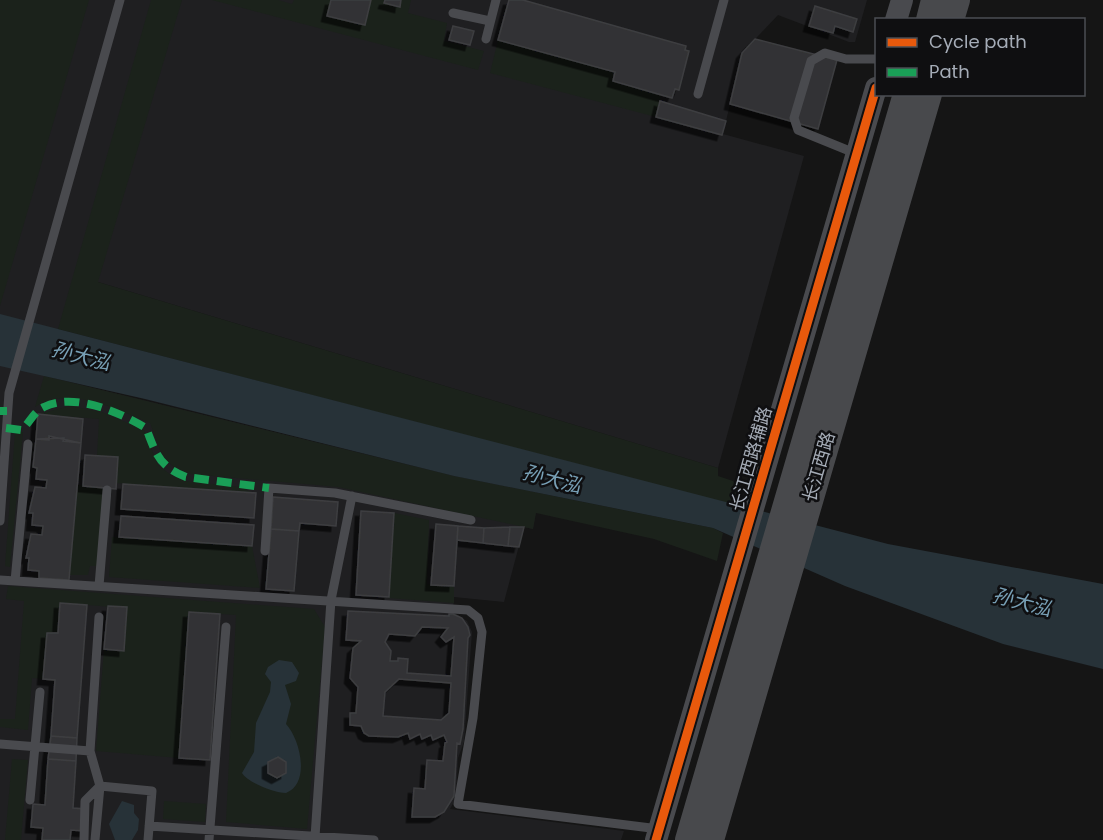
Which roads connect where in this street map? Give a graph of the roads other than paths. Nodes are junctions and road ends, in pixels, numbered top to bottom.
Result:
1 (120, 0) edge
2 (495, 0) edge
3 (724, 0) edge
4 (902, 0) edge
5 (934, 0) edge
6 (957, 0) edge
7 (453, 13) dead end
8 (897, 18) edge
9 (930, 18) edge
10 (952, 18) edge
11 (490, 21) junction
12 (486, 39) dead end
13 (875, 59) edge
14 (875, 91) edge
15 (698, 94) dead end
16 (905, 96) edge
17 (928, 96) edge
18 (857, 154) junction
19 (28, 444) dead end
20 (108, 490) dead end
21 (352, 496) junction
22 (797, 502) junction
23 (0, 520) edge
24 (471, 520) dead end
25 (265, 551) dead end
26 (0, 580) edge
27 (15, 580) junction
28 (774, 585) junction
29 (99, 586) junction
30 (331, 600) junction
31 (99, 617) dead end
32 (226, 627) dead end
33 (40, 692) dead end
34 (0, 744) edge
35 (35, 747) junction
36 (90, 751) junction
37 (100, 786) junction
38 (30, 800) dead end
39 (149, 826) junction
40 (210, 835) edge
41 (658, 835) edge
42 (315, 837) junction
43 (84, 840) edge
44 (95, 840) edge
45 (148, 840) edge
46 (374, 840) edge
47 (688, 840) edge
48 (711, 840) edge

1 - 23 lane
2 - 11 lane
3 - 15 lane
4 - 8 street
5 - 9 main road
6 - 10 main road
7 - 11 lane
11 - 12 lane
13 - 18 lane
14 - 18 street, 长江西路辅路
16 - 22 main road, 长江西路
17 - 22 main road, 长江西路
18 - 41 street, 长江西路辅路
19 - 27 lane
20 - 29 lane
21 - 24 lane
21 - 25 lane
21 - 30 lane
22 - 28 main road, 长江西路
26 - 27 lane
27 - 29 lane
28 - 47 main road, 长江西路
28 - 48 main road, 长江西路
29 - 30 lane
30 - 41 lane
30 - 42 lane
31 - 36 lane
32 - 40 lane
33 - 35 lane
34 - 35 lane
35 - 36 lane
35 - 38 lane
36 - 37 lane
37 - 39 lane
37 - 43 lane
37 - 44 lane
39 - 40 lane
39 - 45 lane
40 - 42 lane
42 - 46 lane

